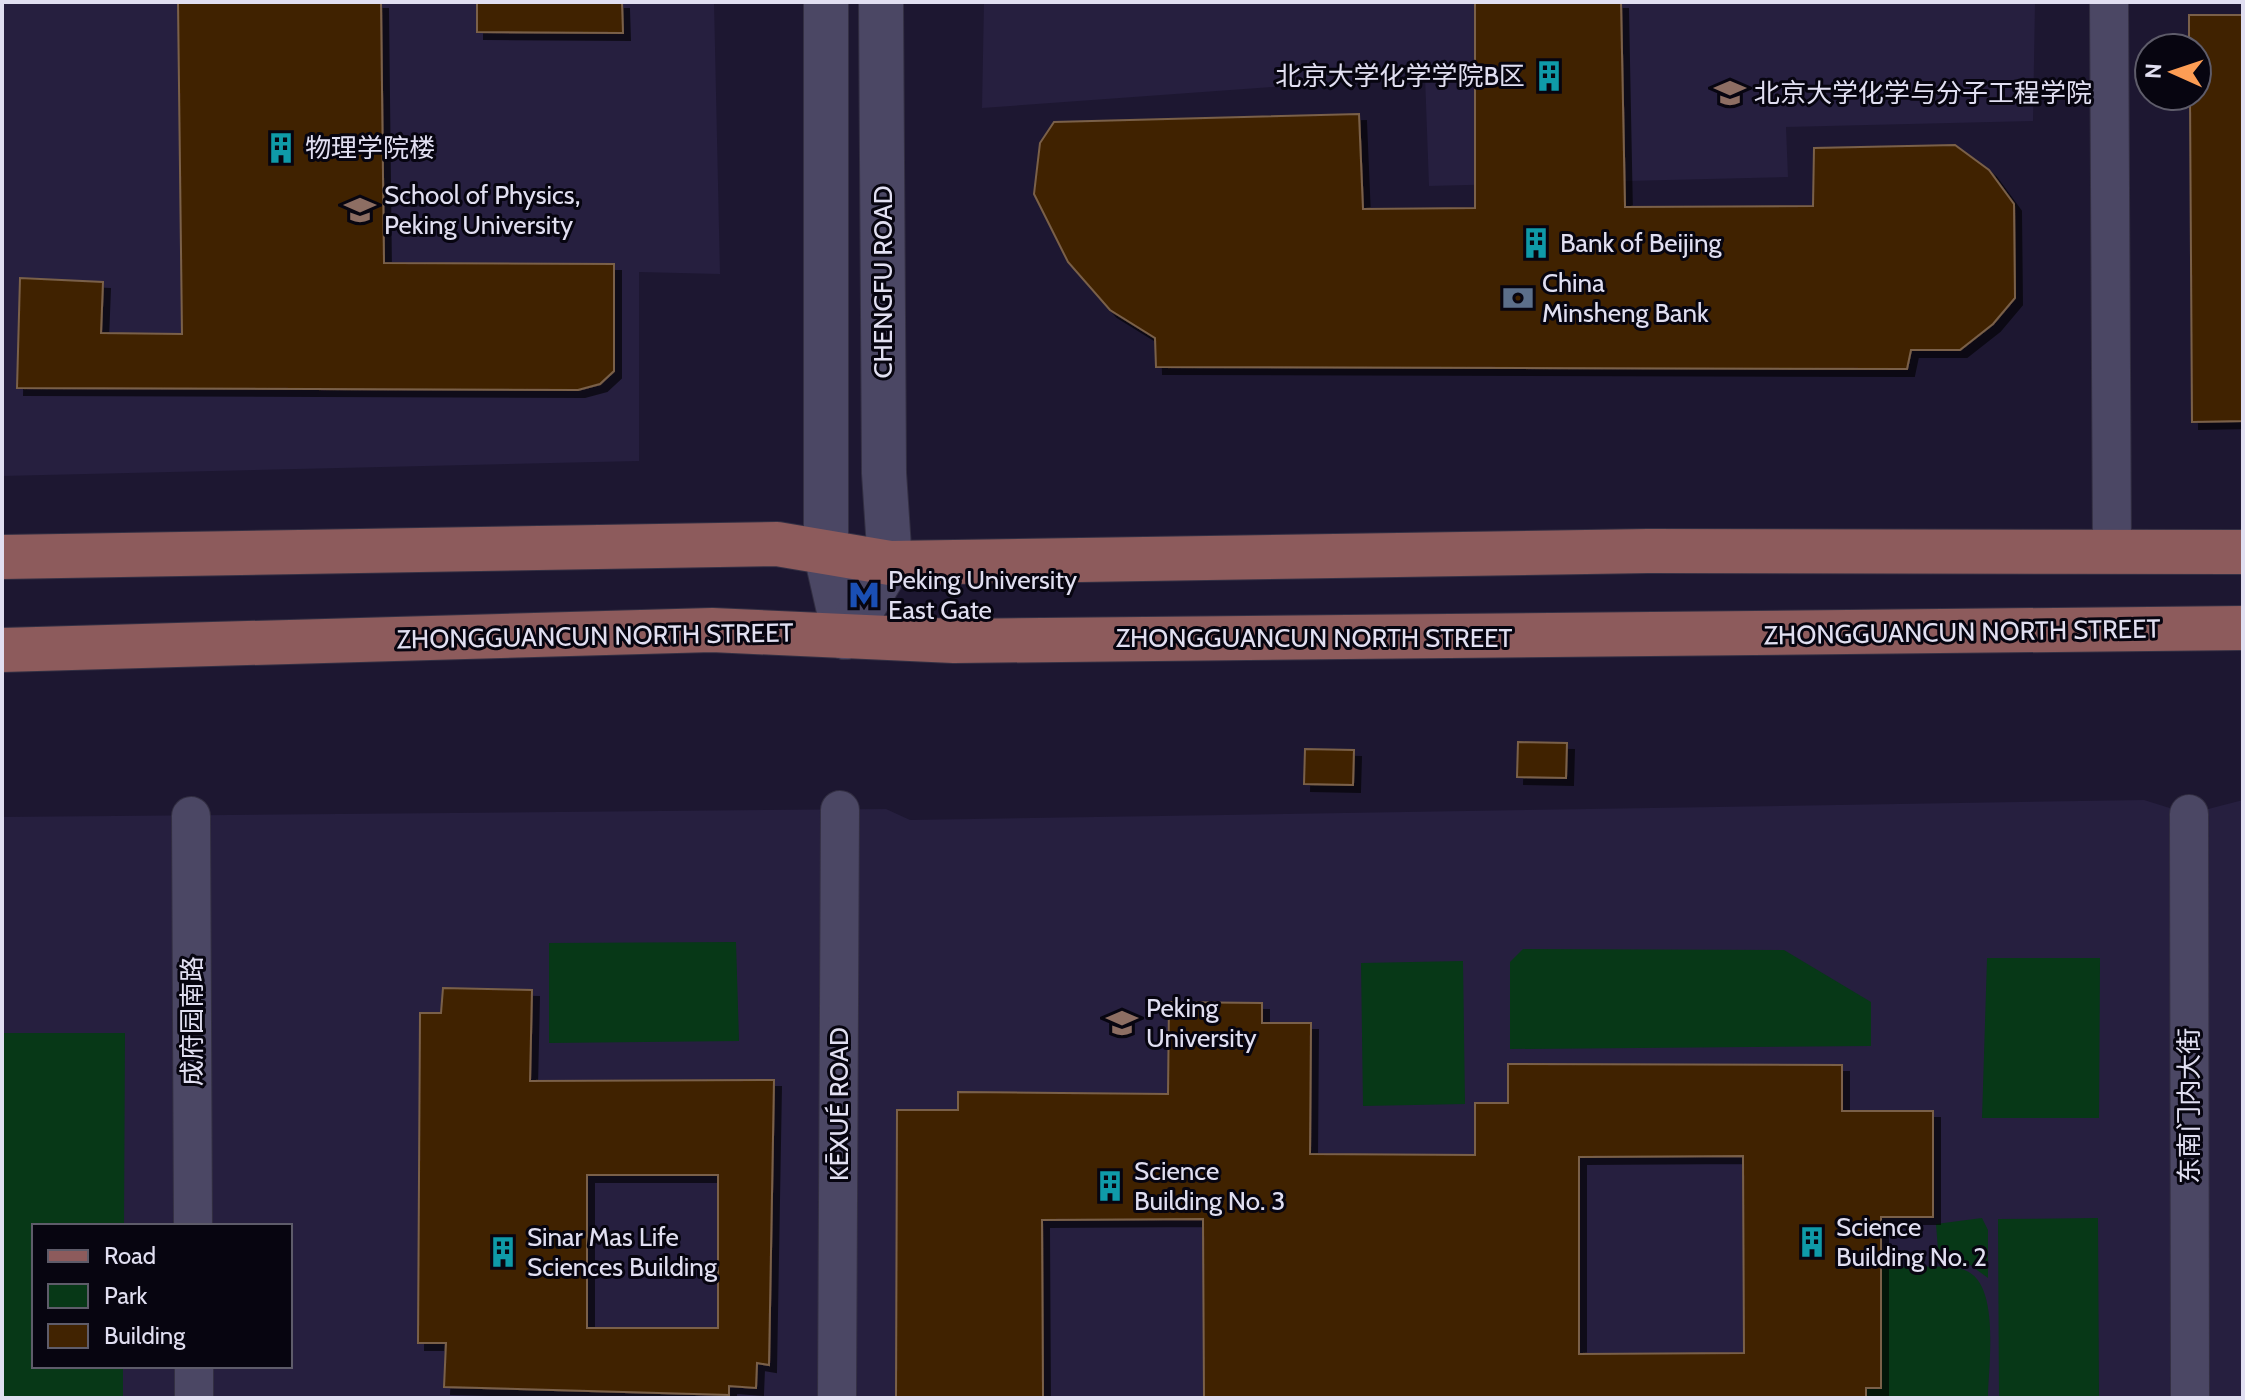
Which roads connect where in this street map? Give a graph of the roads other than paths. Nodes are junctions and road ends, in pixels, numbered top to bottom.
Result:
1 (826, 2) edge
2 (881, 2) edge
3 (2109, 2) edge
4 (2112, 552) junction
5 (2243, 552) edge
6 (826, 554) junction
7 (2, 557) edge
8 (890, 563) junction
9 (2243, 628) edge
10 (845, 637) junction
11 (2, 650) edge
12 (840, 810) dead end
13 (2189, 814) dead end
14 (191, 816) dead end
15 (193, 1224) edge
16 (194, 1368) edge
17 (194, 1398) edge
18 (837, 1398) edge
19 (2190, 1398) edge

1 - 6 main road
2 - 8 main road, CHENGFU ROAD
3 - 4 street
4 - 5 main road
4 - 8 main road
6 - 7 main road
6 - 8 main road
6 - 10 main road
8 - 10 main road
9 - 10 main road, ZHONGGUANCUN NORTH STREET
10 - 11 main road, ZHONGGUANCUN NORTH STREET
12 - 18 street, KĒXUÉ ROAD
13 - 19 street, 东南门内大街
14 - 15 street, 成府园南路
16 - 17 street

